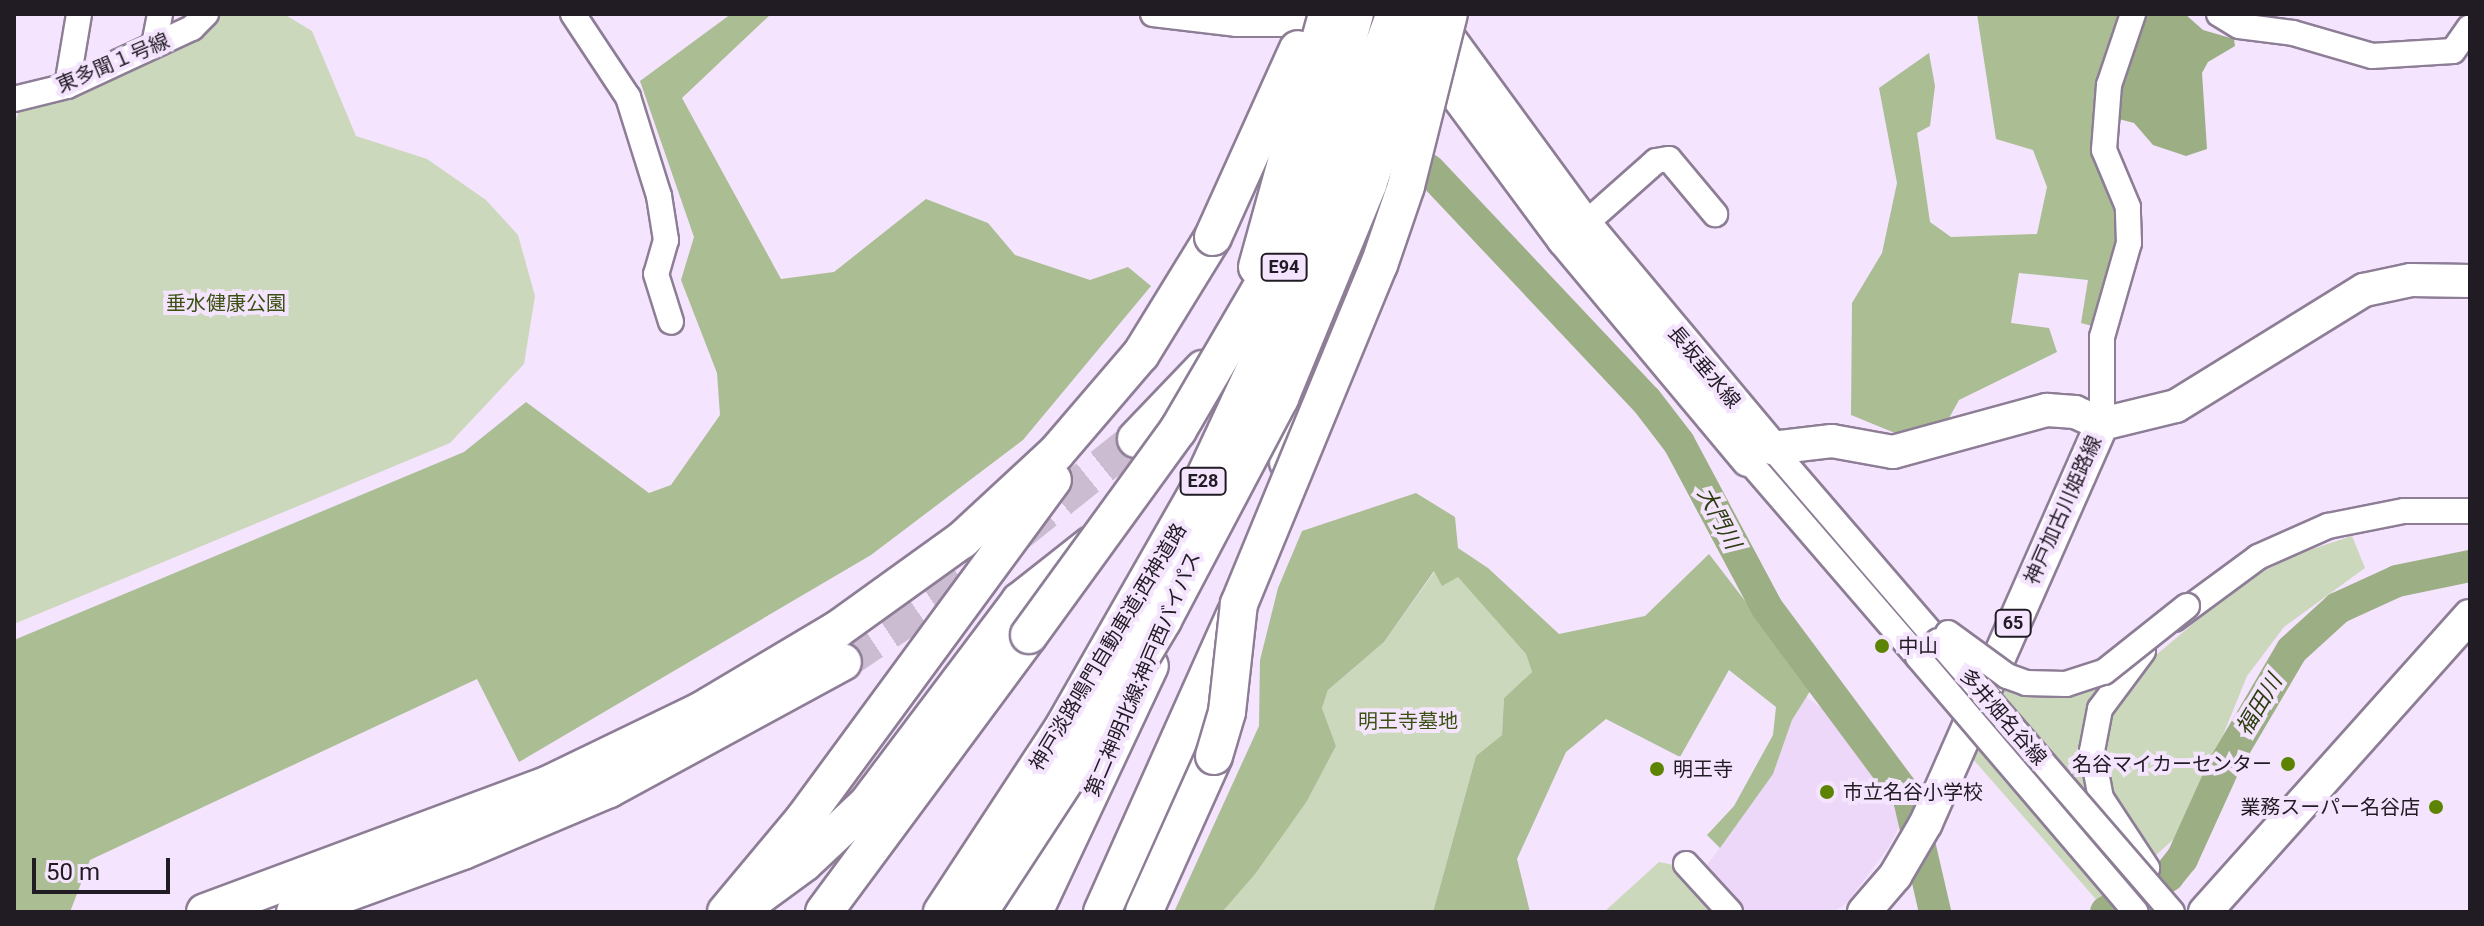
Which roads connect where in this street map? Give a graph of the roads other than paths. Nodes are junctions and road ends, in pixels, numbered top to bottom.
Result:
1 (79, 14) edge
2 (160, 14) edge
3 (206, 14) edge
4 (573, 14) edge
5 (1153, 14) edge
6 (1309, 14) edge
7 (1327, 14) edge
8 (1355, 14) edge
9 (1449, 14) edge
10 (2133, 14) edge
11 (2219, 14) edge
12 (1408, 15) edge
13 (2470, 27) edge
14 (154, 45) junction
15 (67, 86) junction
16 (14, 99) edge
17 (1715, 214) dead end
18 (1585, 224) junction
19 (2470, 281) edge
20 (671, 322) dead end
21 (1141, 354) junction
22 (2102, 424) junction
23 (1136, 439) tunnel mouth
24 (1760, 454) junction
25 (2470, 511) edge
26 (1194, 516) junction
27 (1242, 605) junction
28 (2187, 606) junction
29 (2470, 616) edge
30 (1017, 627) junction
31 (1943, 637) junction
32 (2458, 649) edge
33 (843, 662) tunnel mouth
34 (1147, 674) junction
35 (1686, 864) dead end
36 (833, 900) edge
37 (735, 905) edge
38 (205, 912) edge
39 (295, 912) edge
40 (942, 912) edge
41 (979, 912) edge
42 (1003, 912) edge
43 (1034, 912) edge
44 (1057, 912) edge
45 (1102, 912) edge
46 (1144, 912) edge
47 (1730, 912) edge
48 (1864, 912) edge
49 (2136, 912) edge
50 (2172, 912) edge
51 (2182, 912) edge
52 (2205, 912) edge
53 (2231, 912) edge

1 - 15 street
2 - 14 street
3 - 14 street, 東多聞１号線
4 - 20 street
5 - 12 street
6 - 21 highway, bridge
7 - 26 highway, 第二神明北線;神戸西バイパス / E94, bridge
8 - 26 highway, 第二神明北線;神戸西バイパス / E94, bridge
9 - 27 highway, bridge
10 - 22 street
11 - 13 street
12 - 18 main road, 長坂垂水線
12 - 23 highway
12 - 24 main road, 長坂垂水線
12 - 27 highway
12 - 30 highway, bridge
12 - 40 highway, 神戸淡路鳴門自動車道;西神道路 / E28, bridge
12 - 41 highway, 神戸淡路鳴門自動車道;西神道路 / E28, bridge
14 - 15 street, 東多聞１号線
15 - 16 street, 東多聞１号線
17 - 18 street
18 - 24 main road, 長坂垂水線
19 - 22 main road, 神戸加古川姫路線
21 - 37 highway
21 - 38 highway
22 - 24 main road
22 - 48 main road, 神戸加古川姫路線 / 65
24 - 31 street
24 - 49 street, 多井畑名谷線, bridge
25 - 28 street
26 - 34 highway, 第二神明北線;神戸西バイパス / E94
26 - 42 highway, 第二神明北線;神戸西バイパス / E94
27 - 45 highway
27 - 46 highway, bridge
28 - 31 street, bridge
28 - 51 street, bridge
29 - 32 main road
30 - 36 highway
30 - 37 highway
31 - 50 street, 多井畑名谷線, bridge
32 - 52 main road
32 - 53 main road
33 - 39 highway
34 - 43 highway, 第二神明北線;神戸西バイパス / E94
34 - 44 highway
35 - 47 street

